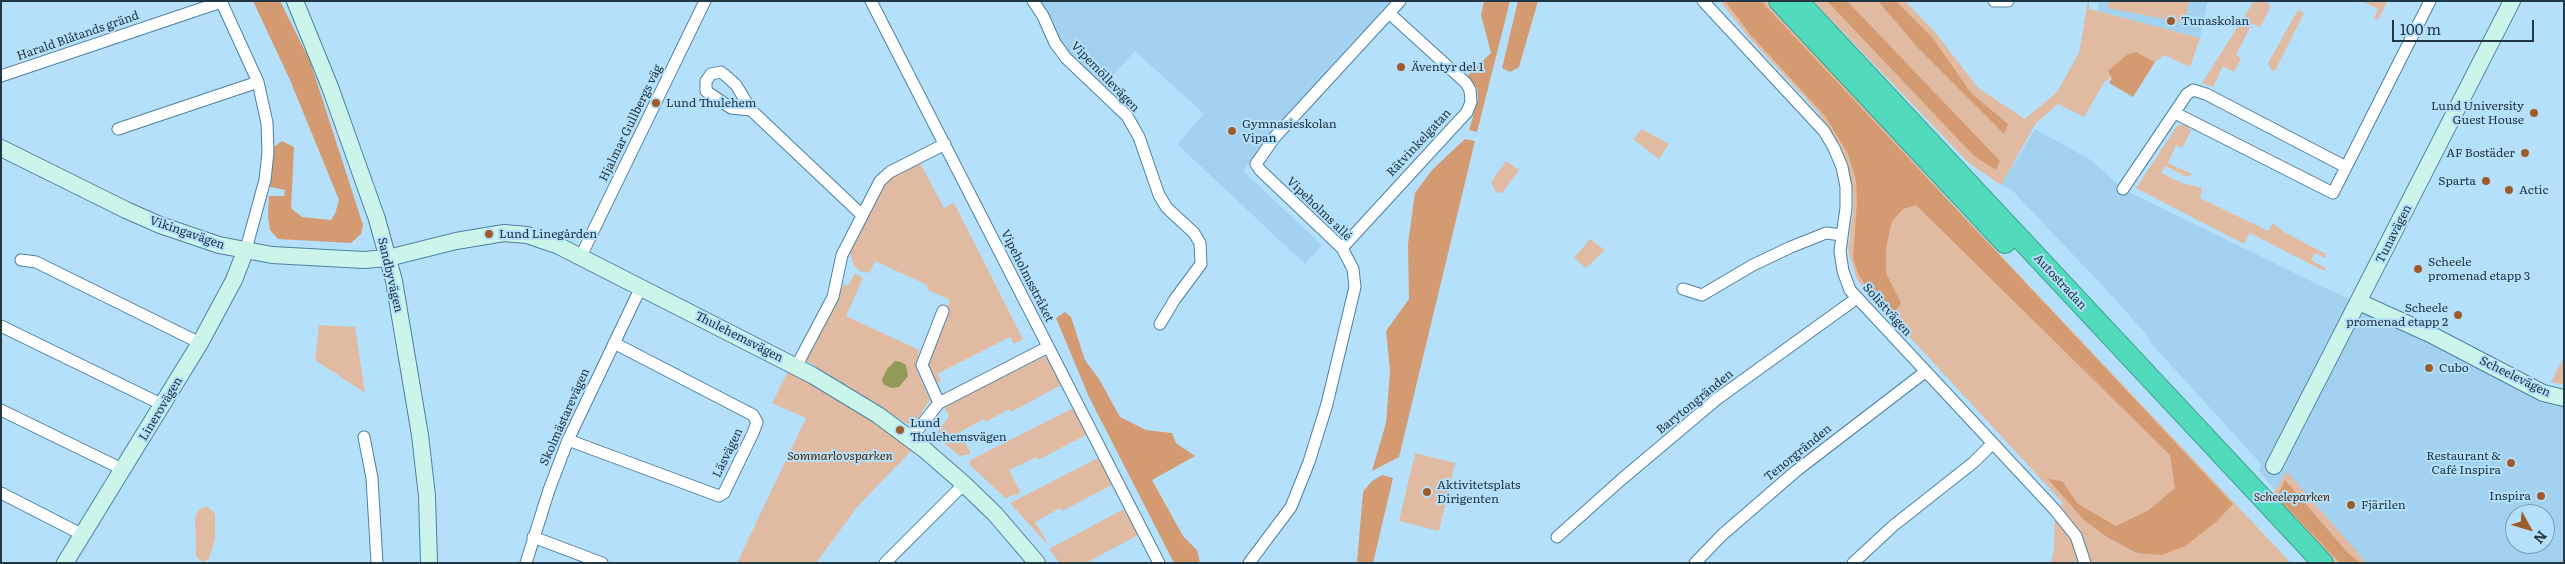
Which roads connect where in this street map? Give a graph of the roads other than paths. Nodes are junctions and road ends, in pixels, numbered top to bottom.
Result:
1 (295, 1) edge
2 (705, 1) edge
3 (871, 1) edge
4 (1033, 1) edge
5 (1400, 1) edge
6 (1703, 1) edge
7 (1779, 1) edge
8 (1798, 1) edge
9 (1994, 1) edge
10 (2008, 1) edge
11 (2430, 1) edge
12 (2512, 1) edge
13 (221, 2) edge
14 (1390, 13) junction
15 (1, 76) edge
16 (258, 82) junction
17 (750, 110) dead end
18 (2175, 113) junction
19 (118, 129) dead end
20 (945, 144) junction
21 (1, 148) edge
22 (2346, 167) junction
23 (2123, 189) dead end
24 (862, 215) junction
25 (1842, 235) junction
26 (1342, 248) junction
27 (246, 250) junction
28 (581, 256) junction
29 (388, 258) junction
30 (20, 260) dead end
31 (641, 287) junction
32 (1683, 289) dead end
33 (1857, 298) junction
34 (2359, 302) junction
35 (943, 311) dead end
36 (1160, 324) dead end
37 (1, 326) edge
38 (200, 343) junction
39 (614, 343) junction
40 (1048, 347) junction
41 (796, 367) junction
42 (1925, 372) junction
43 (2564, 398) edge
44 (939, 403) junction
45 (163, 405) junction
46 (1, 410) edge
47 (364, 437) dead end
48 (911, 438) junction
49 (568, 440) junction
50 (1992, 444) junction
51 (2274, 466) dead end
52 (124, 470) junction
53 (964, 484) junction
54 (2241, 485) junction
55 (1, 493) edge
56 (2266, 512) junction
57 (83, 535) junction
58 (533, 537) junction
59 (1557, 537) dead end
60 (65, 563) edge
61 (377, 563) edge
62 (429, 563) edge
63 (526, 563) edge
64 (602, 563) edge
65 (885, 563) edge
66 (1037, 563) edge
67 (1159, 563) edge
68 (1249, 563) edge
69 (1695, 563) edge
70 (1852, 563) edge
71 (2085, 563) edge
72 (2304, 563) edge
73 (2323, 563) edge

1 - 29 street, Sandbyvägen
2 - 28 street, Hjalmar Gullbergs väg
3 - 20 street, Vipeholmsstråket
4 - 36 street, Vipemöllevägen
5 - 14 street, Vipeholms allé
6 - 25 street, Solistvägen
7 - 54 highway, Autostradan
8 - 54 highway, Autostradan
9 - 10 street
11 - 22 street
12 - 34 street, Tunavägen
13 - 15 street, Harald Blåtands gränd
13 - 16 street
14 - 26 street, Rätvinkelgatan
14 - 26 street, Vipeholms allé
16 - 19 street
16 - 27 street
17 - 24 street
18 - 22 street
18 - 22 street
18 - 23 street
20 - 24 street
20 - 40 street, Vipeholmsstråket
21 - 27 street, Vikingavägen
24 - 41 street
25 - 32 street
25 - 33 street, Solistvägen
26 - 68 street, Vipeholms allé
27 - 29 street, Vikingavägen
27 - 38 street, Linerovägen
28 - 29 street, Thulehemsvägen
28 - 31 street, Thulehemsvägen
29 - 62 street, Sandbyvägen
30 - 38 street
31 - 39 street, Skolmästarevägen
31 - 41 street, Thulehemsvägen
33 - 42 street, Solistvägen
33 - 59 street, Barytongränden
34 - 43 street, Scheelevägen
34 - 51 street, Tunavägen
35 - 44 street
37 - 45 street
38 - 45 street, Linerovägen
39 - 49 street, Skolmästarevägen
39 - 49 street, Läsvägen
40 - 44 street
40 - 67 street, Vipeholmsstråket
41 - 48 street, Thulehemsvägen
42 - 50 street, Solistvägen
42 - 69 street, Tenorgränden
44 - 48 street
45 - 52 street, Linerovägen
46 - 52 street
47 - 61 street
48 - 53 street, Thulehemsvägen
49 - 58 street, Skolmästarevägen
50 - 70 street
50 - 71 street, Solistvägen
52 - 57 street, Linerovägen
53 - 65 street
53 - 66 street, Thulehemsvägen
54 - 56 highway, Autostradan
55 - 57 street
56 - 72 highway, Autostradan
56 - 73 highway, Autostradan
57 - 60 street, Linerovägen
58 - 63 street, Skolmästarevägen
58 - 64 street

